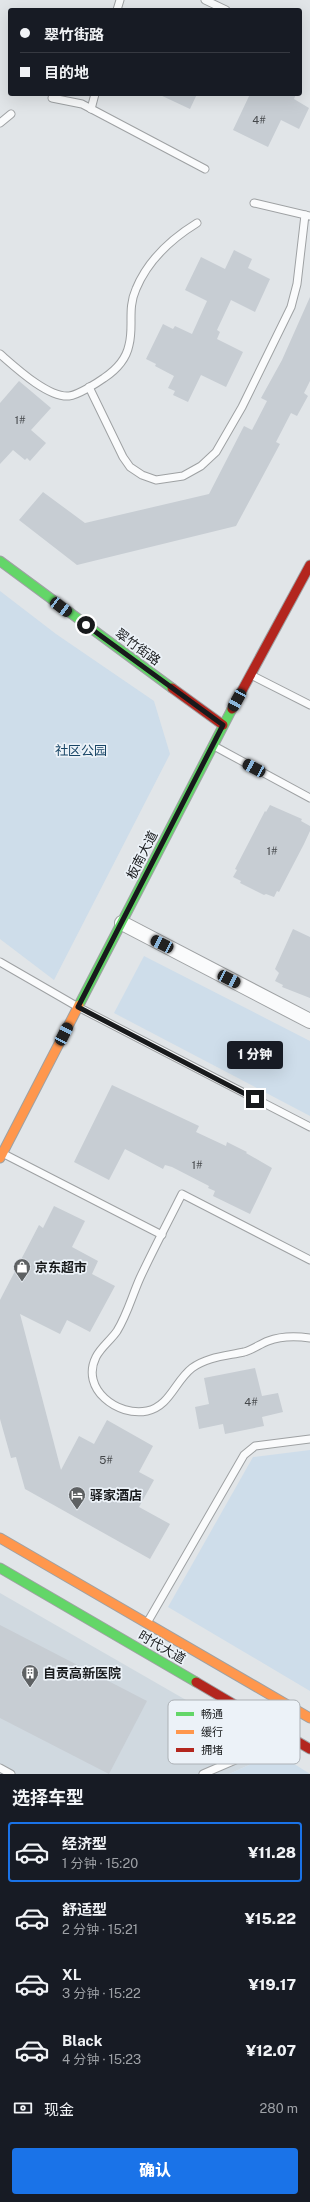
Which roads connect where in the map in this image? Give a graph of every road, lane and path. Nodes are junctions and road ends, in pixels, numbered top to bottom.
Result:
1 (205, 0) edge
2 (222, 8) edge
3 (94, 96) edge
4 (52, 98) dead end
5 (91, 109) junction
6 (11, 114) dead end
7 (0, 123) edge
8 (205, 169) dead end
9 (254, 203) dead end
10 (308, 216) edge
11 (197, 224) dead end
12 (0, 354) edge
13 (89, 387) junction
14 (0, 561) edge
15 (310, 565) edge
16 (251, 674) junction
17 (310, 705) edge
18 (223, 725) junction
19 (212, 745) junction
20 (310, 798) edge
21 (122, 923) junction
22 (0, 962) edge
23 (78, 1007) junction
24 (310, 1021) edge
25 (310, 1127) edge
26 (1, 1156) edge
27 (162, 1235) junction
28 (310, 1260) edge
29 (310, 1338) edge
30 (310, 1440) edge
31 (0, 1538) edge
32 (0, 1568) edge
33 (147, 1623) junction
34 (226, 1700) edge
35 (279, 1700) edge
36 (300, 1712) edge
37 (310, 1718) edge
38 (300, 1743) edge
39 (310, 1749) edge
40 (226, 1764) edge
41 (0, 1768) edge
42 (11, 1774) edge
43 (203, 1774) edge

1 - 2 lane
3 - 5 lane
4 - 5 lane
5 - 8 lane
6 - 7 lane
9 - 10 lane
10 - 13 lane
11 - 13 lane
12 - 13 lane
14 - 18 main road, 翠竹街路
15 - 16 main road, 板南大道
16 - 17 lane
16 - 18 main road, 板南大道
18 - 19 main road, 板南大道
19 - 20 lane
19 - 21 main road, 板南大道
21 - 23 main road, 板南大道
21 - 24 street
22 - 23 lane
23 - 25 lane
23 - 26 main road, 板南大道
26 - 27 lane
27 - 28 lane
27 - 29 lane
30 - 33 lane
31 - 33 main road, 时代大道
32 - 34 main road, 时代大道
33 - 35 main road, 时代大道
36 - 37 main road, 时代大道
38 - 39 main road, 时代大道
40 - 43 lane
41 - 42 lane

